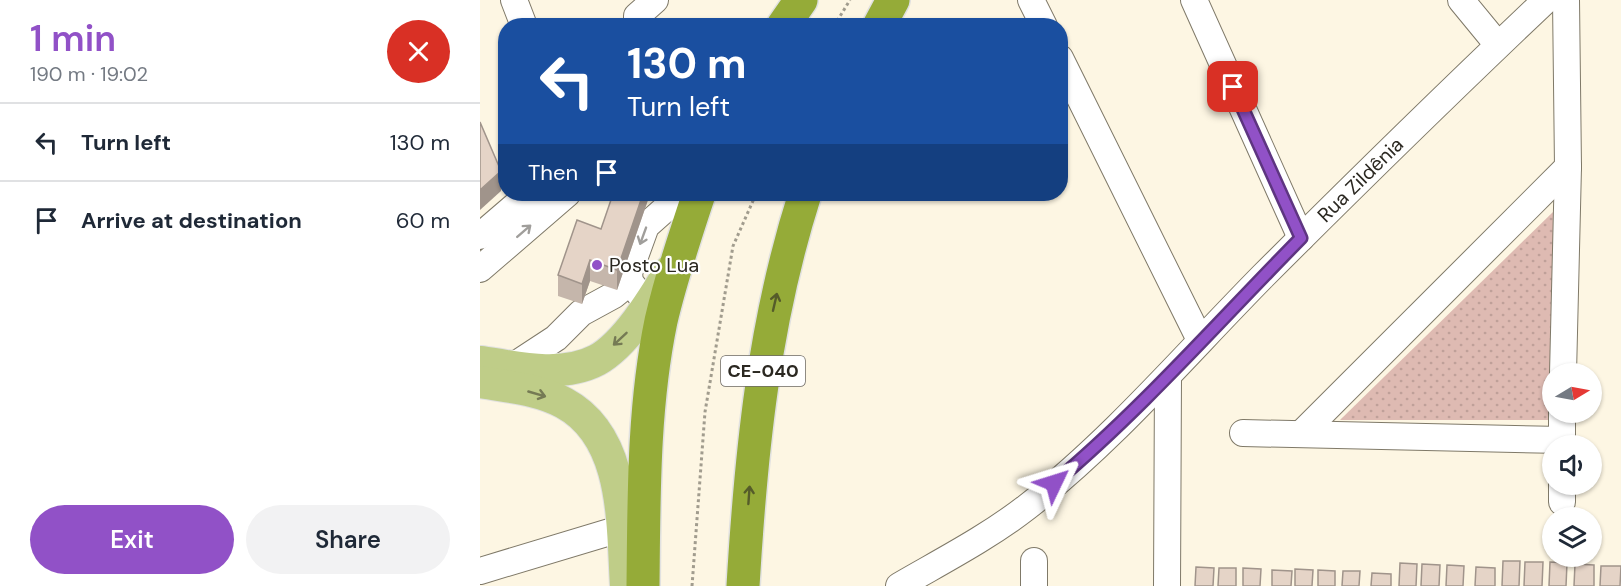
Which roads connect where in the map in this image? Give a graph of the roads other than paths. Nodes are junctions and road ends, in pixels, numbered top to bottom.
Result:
1 (514, 0) edge
2 (628, 0) edge
3 (654, 0) edge
4 (801, 0) edge
5 (893, 0) edge
6 (1031, 0) edge
7 (1194, 0) edge
8 (1461, 0) edge
9 (1546, 0) edge
10 (1566, 0) edge
11 (521, 18) edge
12 (621, 18) edge
13 (637, 18) edge
14 (789, 18) edge
15 (883, 18) edge
16 (1040, 18) edge
17 (1498, 45) junction
18 (1068, 78) edge
19 (1568, 167) junction
20 (511, 201) edge
21 (559, 201) edge
22 (674, 201) edge
23 (697, 201) edge
24 (803, 201) edge
25 (480, 236) edge
26 (1301, 238) junction
27 (480, 271) edge
28 (642, 297) junction
29 (1200, 340) junction
30 (480, 345) edge
31 (480, 361) edge
32 (1563, 363) edge
33 (531, 364) junction
34 (653, 370) junction
35 (1168, 377) junction
36 (480, 382) edge
37 (1243, 433) dead end
38 (1302, 433) junction
39 (1542, 442) edge
40 (622, 528) junction
41 (745, 553) junction
42 (480, 571) edge
43 (626, 586) edge
44 (643, 586) edge
45 (660, 586) edge
46 (733, 586) edge
47 (743, 586) edge
48 (899, 586) edge
49 (1167, 586) edge

1 - 11 street
2 - 12 street
3 - 13 street
4 - 14 highway
5 - 15 highway
6 - 16 street
7 - 26 street
8 - 17 street
9 - 17 street, Rua Zildênia
10 - 19 street
17 - 26 street, Rua Zildênia
18 - 29 street
19 - 32 street
19 - 38 street
20 - 25 street
27 -> 21 street
22 -> 28 street
23 - 28 highway
41 -> 24 highway, CE-040
26 - 29 street, Rua Zildênia
28 - 33 street
28 -> 33 main road
28 - 34 highway
29 - 35 street, Rua Zildênia
30 - 33 street
31 - 33 main road
34 - 44 highway
34 - 45 highway
35 - 48 street, Rua Zildênia
35 - 49 street
36 -> 40 main road
37 - 38 street
38 - 39 street
40 - 42 street
40 - 43 main road
41 - 46 highway
41 - 47 highway, CE-040

